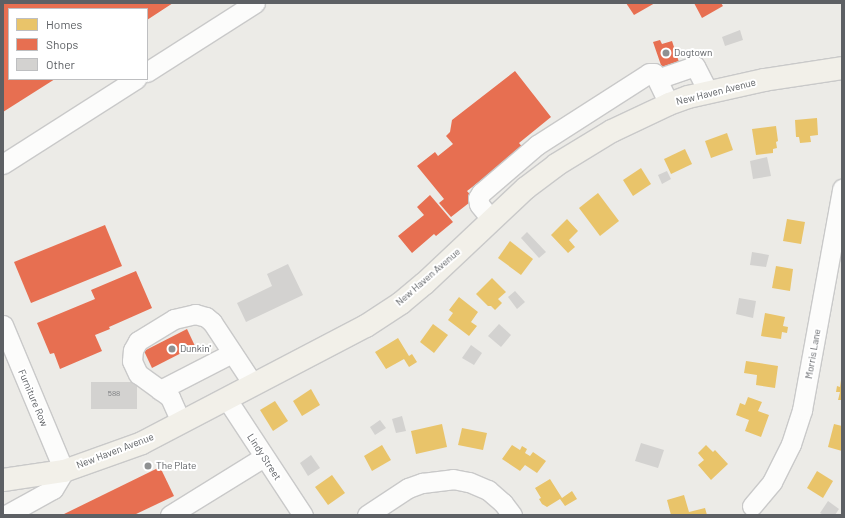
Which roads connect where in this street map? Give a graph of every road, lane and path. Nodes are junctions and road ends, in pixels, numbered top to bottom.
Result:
1 (255, 3) edge
2 (842, 68) edge
3 (148, 71) edge
4 (134, 80) edge
5 (657, 80) junction
6 (708, 92) junction
7 (668, 104) junction
8 (537, 144) junction
9 (3, 164) edge
10 (556, 165) junction
11 (842, 189) edge
12 (491, 219) junction
13 (3, 325) edge
14 (232, 353) junction
15 (253, 384) junction
16 (160, 390) junction
17 (226, 398) junction
18 (181, 422) junction
19 (264, 457) junction
20 (64, 470) junction
21 (3, 480) edge
22 (752, 506) dead end
23 (6, 515) edge
24 (170, 515) edge
25 (303, 515) edge
26 (367, 515) edge
27 (512, 515) edge

1 - 3 street
2 - 6 main road, New Haven Avenue
4 - 9 street
5 - 6 street
5 - 7 street
5 - 8 street
6 - 7 main road, New Haven Avenue
7 - 10 main road, New Haven Avenue
8 - 10 street
8 - 12 street
10 - 12 main road, New Haven Avenue
11 - 22 street, Morris Lane
12 - 15 main road, New Haven Avenue
13 - 20 street, Furniture Row
14 - 15 street
14 - 16 street
14 - 16 street
15 - 17 main road, New Haven Avenue
16 - 18 street
17 - 18 main road, New Haven Avenue
17 - 19 street, Lindy Street
18 - 20 main road, New Haven Avenue
19 - 24 street
19 - 25 street, Lindy Street
20 - 21 main road, New Haven Avenue
20 - 23 street
26 - 27 street

